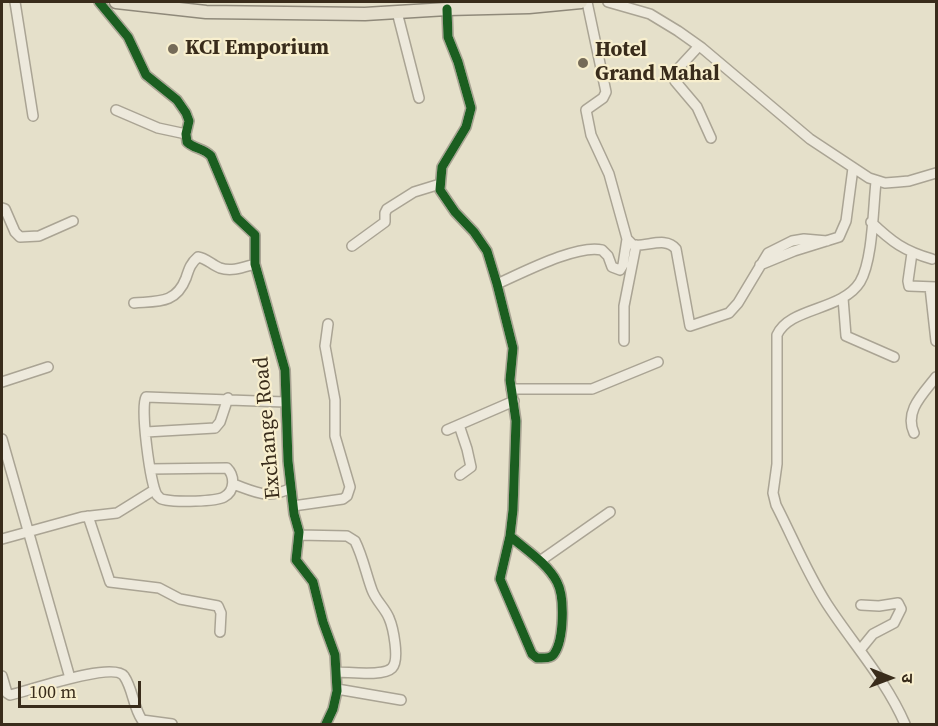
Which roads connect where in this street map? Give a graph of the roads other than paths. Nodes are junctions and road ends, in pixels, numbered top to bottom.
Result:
1 (15, 2) edge
2 (99, 2) edge
3 (116, 2) edge
4 (581, 2) edge
5 (587, 2) edge
6 (608, 2) edge
7 (447, 9) junction
8 (397, 12) junction
9 (699, 46) junction
10 (419, 98) dead end
11 (116, 111) dead end
12 (33, 116) dead end
13 (186, 134) junction
14 (711, 138) dead end
15 (853, 168) junction
16 (936, 173) edge
17 (876, 182) junction
18 (440, 184) junction
19 (2, 208) edge
20 (73, 221) dead end
21 (872, 222) junction
22 (627, 239) junction
23 (636, 245) junction
24 (352, 246) dead end
25 (912, 253) junction
26 (932, 259) dead end
27 (255, 264) junction
28 (497, 284) junction
29 (933, 287) edge
30 (843, 298) junction
31 (134, 303) dead end
32 (328, 324) dead end
33 (624, 341) dead end
34 (936, 341) edge
35 (894, 357) dead end
36 (658, 362) dead end
37 (48, 367) dead end
38 (936, 377) edge
39 (2, 382) edge
40 (511, 389) junction
41 (228, 398) junction
42 (514, 401) junction
43 (285, 402) junction
44 (459, 425) junction
45 (447, 430) dead end
46 (146, 432) junction
47 (914, 433) dead end
48 (2, 439) edge
49 (150, 470) junction
50 (460, 475) dead end
51 (232, 484) junction
52 (291, 488) junction
53 (154, 490) junction
54 (293, 506) junction
55 (610, 512) dead end
56 (88, 516) junction
57 (28, 532) junction
58 (299, 535) junction
59 (510, 536) junction
60 (2, 539) edge
61 (540, 561) junction
62 (861, 605) dead end
63 (220, 632) dead end
64 (860, 650) junction
65 (337, 672) junction
66 (2, 676) edge
67 (70, 678) junction
68 (337, 689) junction
69 (401, 700) dead end
70 (172, 724) edge
71 (326, 724) edge
72 (905, 724) edge

1 - 12 street
2 - 13 street
3 - 8 main road
4 - 7 main road
5 - 22 street
6 - 9 street
7 - 8 main road
7 - 18 street
8 - 10 street
9 - 14 street
9 - 15 street
11 - 13 street
13 - 27 street, Exchange Road
15 - 17 street
15 - 23 street
16 - 17 street
17 - 21 street
18 - 24 street
18 - 28 street
19 - 20 street
21 - 25 street
21 - 30 street
22 - 23 street
22 - 28 street
23 - 33 street
25 - 26 street
25 - 29 street
27 - 31 street
27 - 43 street, Exchange Road
28 - 40 street
29 - 34 street
30 - 35 street
30 - 64 street
32 - 54 street
36 - 40 street
37 - 39 street
38 - 47 street
40 - 42 street
41 - 43 street
41 - 46 street
41 - 46 street
42 - 44 street
42 - 59 street
43 - 52 street, Exchange Road
44 - 45 street
44 - 50 street
46 - 49 street
48 - 57 street
49 - 51 street
49 - 53 street
51 - 52 street
51 - 53 street
52 - 54 street, Exchange Road
53 - 56 street
54 - 58 street, Exchange Road
55 - 61 street
56 - 57 street
56 - 63 street
57 - 60 street
57 - 67 street
58 - 65 street, Exchange Road
58 - 65 street
59 - 61 street
59 - 61 street
62 - 64 street
64 - 72 street
65 - 68 street, Exchange Road
66 - 67 street
67 - 70 street
68 - 69 street
68 - 71 street, Exchange Road

